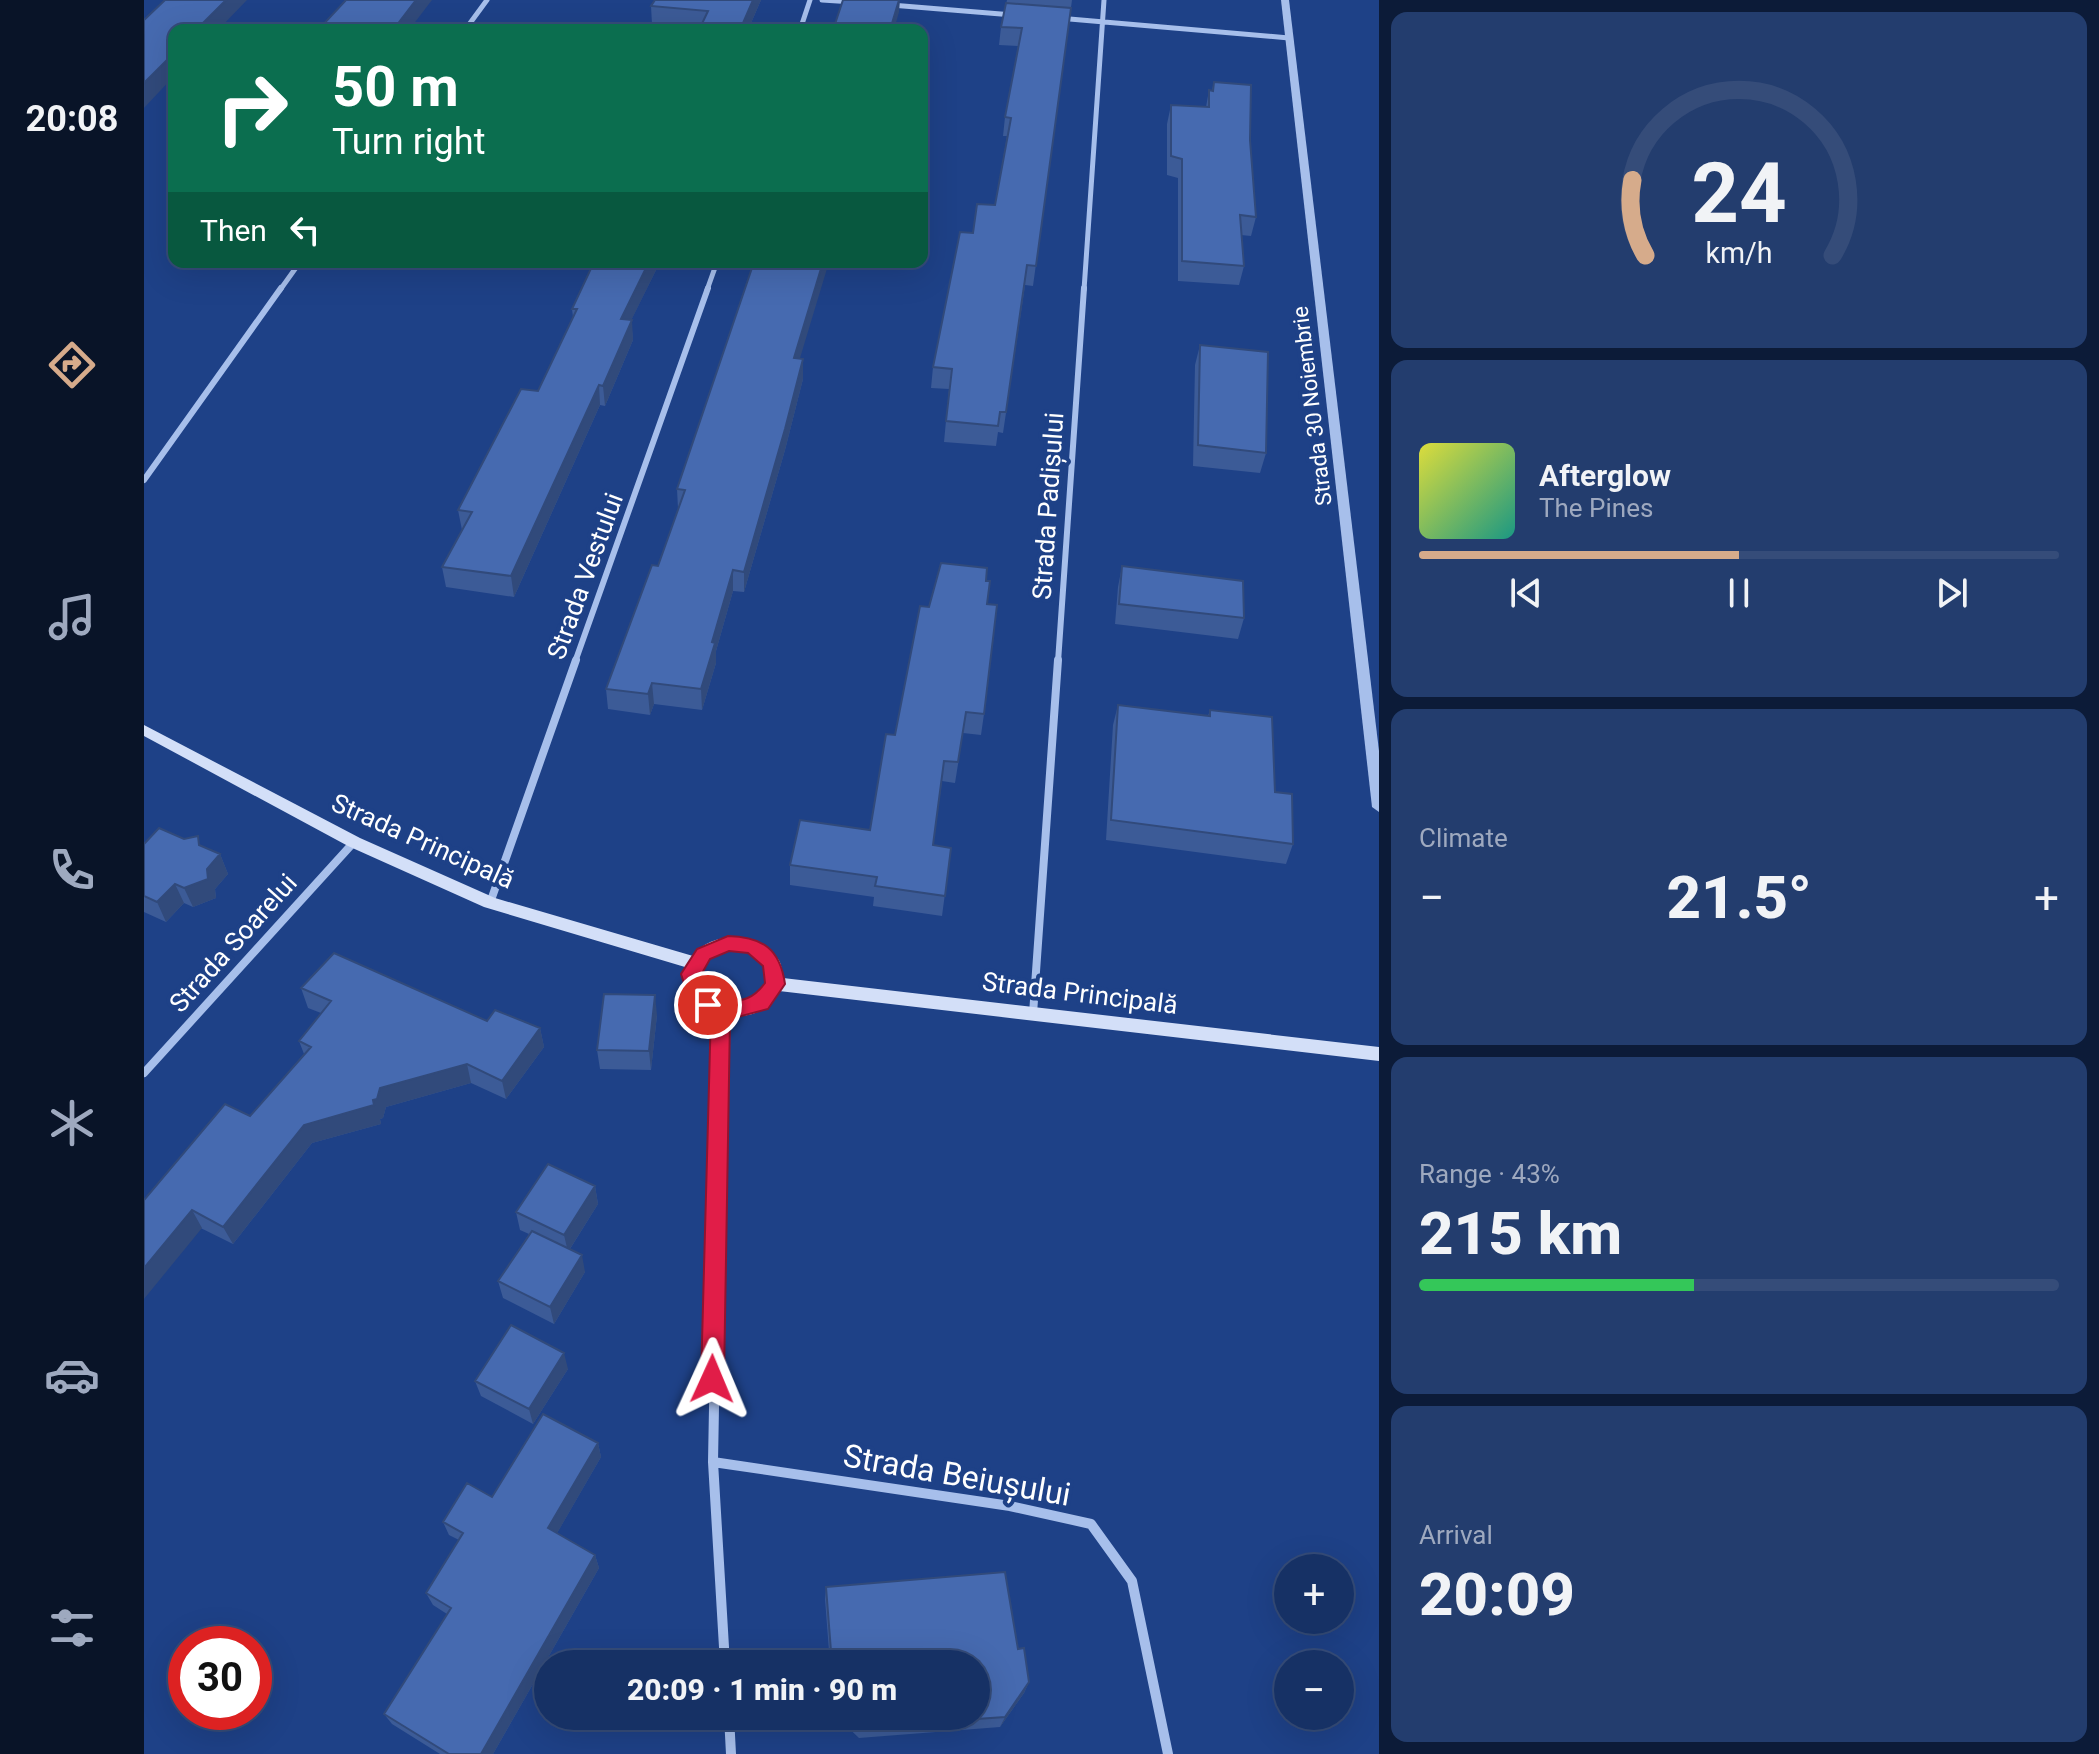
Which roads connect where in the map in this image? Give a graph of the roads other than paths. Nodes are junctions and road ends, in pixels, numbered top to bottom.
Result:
1 (487, 0) edge
2 (810, 0) edge
3 (822, 0) edge
4 (1104, 0) edge
5 (1285, 0) edge
6 (868, 4) edge
7 (884, 5) edge
8 (1024, 16) edge
9 (1055, 18) edge
10 (1102, 22) junction
11 (469, 24) edge
12 (802, 24) edge
13 (1289, 38) junction
14 (296, 268) edge
15 (715, 268) edge
16 (144, 480) edge
17 (144, 730) edge
18 (1379, 807) edge
19 (354, 842) junction
20 (490, 903) junction
21 (695, 963) junction
22 (775, 984) junction
23 (721, 1010) junction
24 (1033, 1014) junction
25 (1379, 1054) edge
26 (144, 1073) edge
27 (713, 1462) junction
28 (724, 1650) edge
29 (730, 1730) edge
30 (731, 1754) edge
31 (1168, 1754) edge

1 - 11 street
2 - 12 street
3 - 6 street
4 - 10 street, Strada Padișului
5 - 13 street, Strada 30 Noiembrie
7 - 8 street
9 - 10 street
10 - 13 street
10 - 24 street, Strada Padișului
13 - 18 street, Strada 30 Noiembrie
14 - 16 street
15 - 20 street, Strada Vestului
17 - 19 main road, Strada Principală
19 - 20 main road, Strada Principală
19 - 26 street, Strada Soarelui
20 - 21 main road, Strada Principală
21 - 22 main road
21 - 23 main road
22 - 23 main road
22 - 24 main road, Strada Principală
23 - 27 street
24 - 25 main road, Strada Principală
27 - 28 street
27 - 31 street, Strada Beiușului
29 - 30 street

